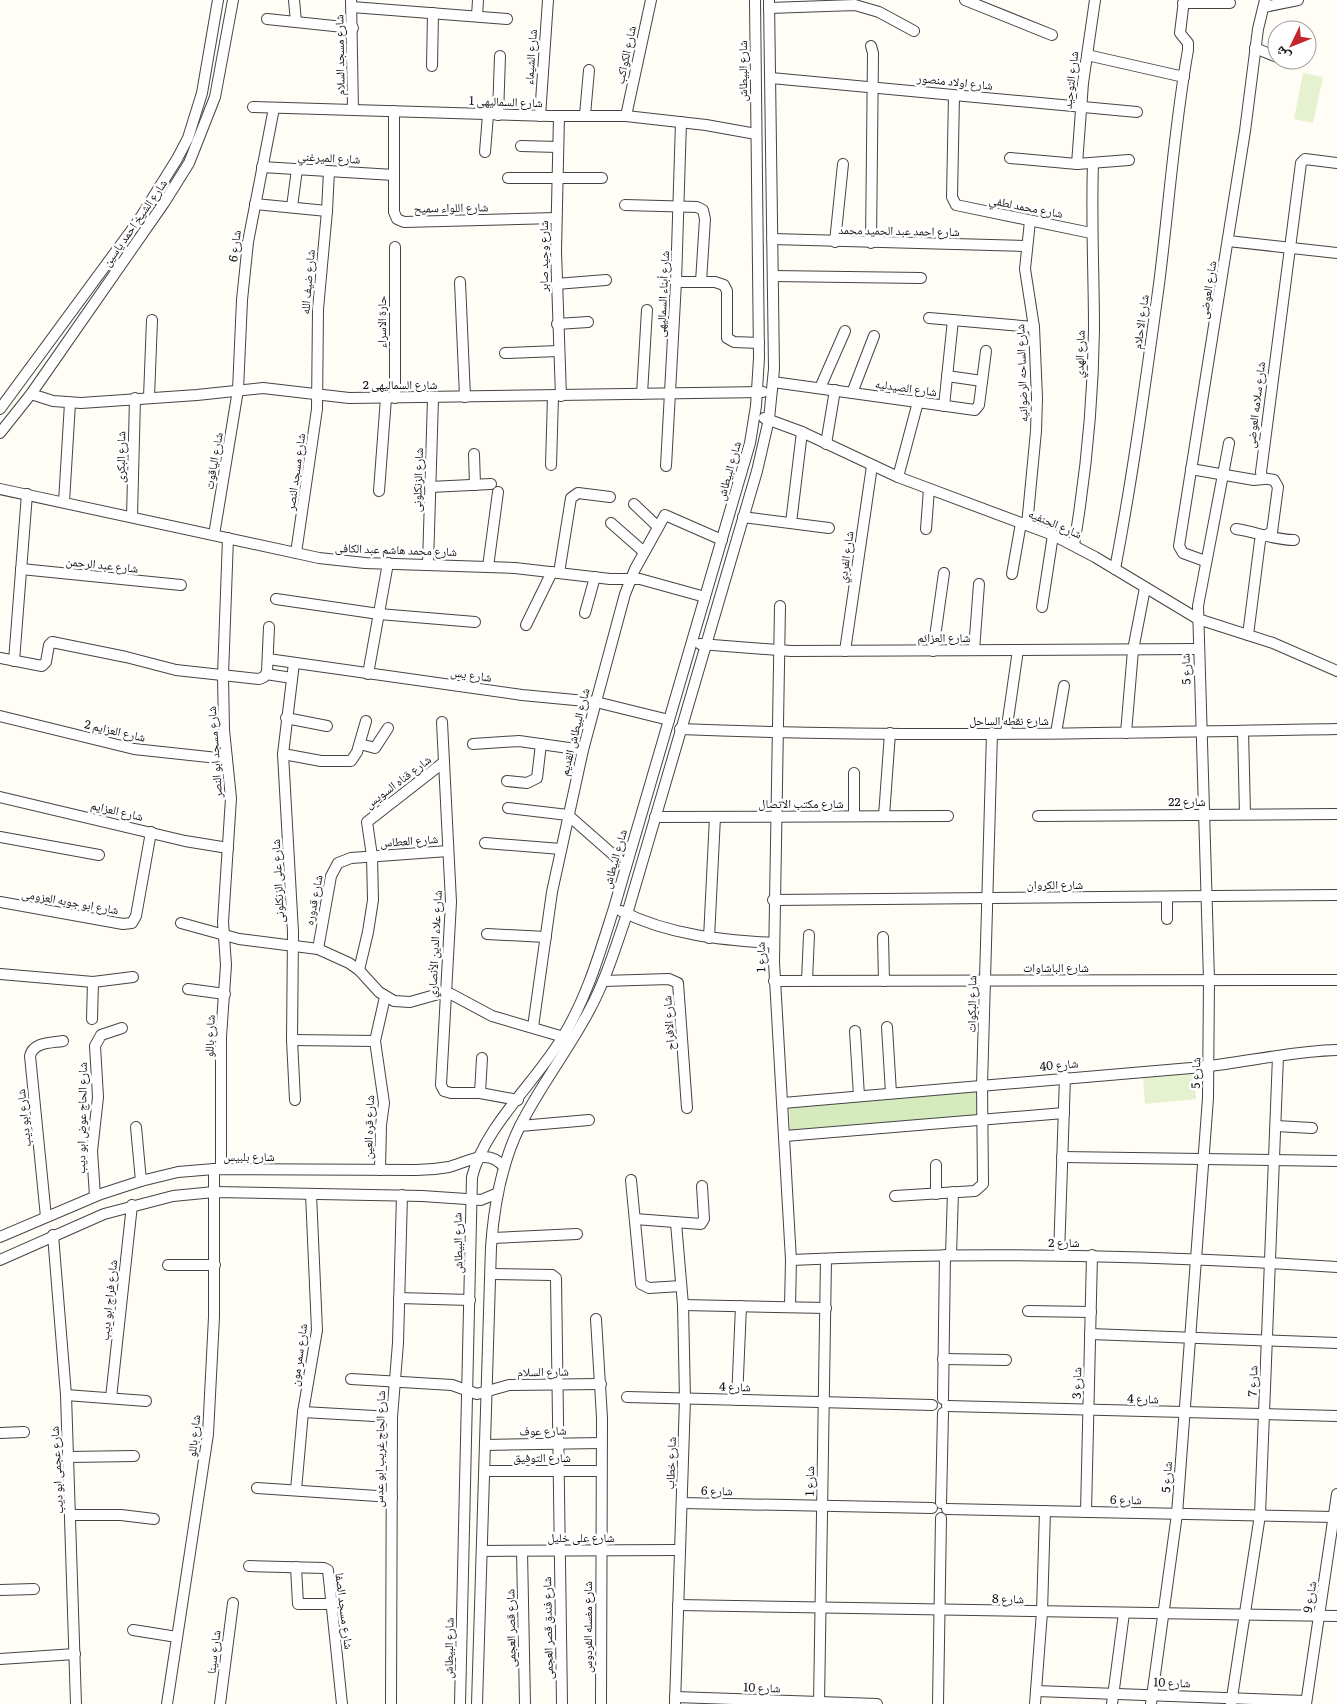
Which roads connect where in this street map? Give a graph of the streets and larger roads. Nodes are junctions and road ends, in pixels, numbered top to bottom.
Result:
1 (218, 0) edge
2 (233, 0) edge
3 (294, 0) edge
4 (415, 0) edge
5 (478, 0) edge
6 (548, 0) edge
7 (651, 0) edge
8 (755, 0) edge
9 (965, 0) edge
10 (1095, 0) edge
11 (1298, 0) edge
12 (1183, 1) edge
13 (847, 2) edge
14 (1230, 3) dead end
15 (351, 4) edge
16 (769, 4) edge
17 (1264, 4) edge
18 (416, 12) junction
19 (433, 13) junction
20 (477, 16) junction
21 (267, 19) dead end
22 (507, 19) dead end
23 (296, 22) junction
24 (353, 28) junction
25 (914, 31) dead end
26 (1052, 35) dead end
27 (870, 46) dead end
28 (1255, 48) junction
29 (1267, 52) edge
30 (1086, 54) junction
31 (500, 56) dead end
32 (432, 66) dead end
33 (589, 70) dead end
34 (1184, 77) junction
35 (771, 78) junction
36 (873, 86) junction
37 (954, 96) junction
38 (253, 107) dead end
39 (1080, 107) junction
40 (274, 108) junction
41 (354, 110) junction
42 (394, 111) junction
43 (1137, 112) dead end
44 (493, 115) junction
45 (584, 115) junction
46 (540, 116) junction
47 (559, 116) junction
48 (626, 116) junction
49 (681, 122) junction
50 (756, 134) junction
51 (521, 146) dead end
52 (558, 147) junction
53 (485, 152) dead end
54 (1010, 158) dead end
55 (1129, 160) dead end
56 (1337, 162) edge
57 (843, 164) dead end
58 (1077, 164) junction
59 (1093, 164) junction
60 (262, 167) junction
61 (298, 169) junction
62 (329, 171) junction
63 (394, 175) junction
64 (508, 178) dead end
65 (557, 178) junction
66 (602, 178) dead end
67 (255, 204) junction
68 (625, 205) dead end
69 (679, 206) junction
70 (292, 207) junction
71 (327, 211) junction
72 (556, 218) junction
73 (1030, 220) junction
74 (757, 227) junction
75 (772, 228) junction
76 (1091, 233) junction
77 (772, 239) junction
78 (1228, 241) junction
79 (835, 242) junction
80 (871, 243) junction
81 (1026, 246) junction
82 (395, 247) dead end
83 (1288, 248) junction
84 (1337, 253) edge
85 (773, 276) junction
86 (920, 278) dead end
87 (606, 280) dead end
88 (460, 282) dead end
89 (676, 282) junction
90 (701, 282) junction
91 (556, 284) junction
92 (647, 310) dead end
93 (929, 318) dead end
94 (152, 320) dead end
95 (953, 320) junction
96 (588, 322) dead end
97 (557, 324) junction
98 (1034, 327) junction
99 (845, 331) dead end
100 (874, 336) dead end
101 (759, 343) junction
102 (558, 351) junction
103 (986, 351) dead end
104 (505, 354) dead end
105 (947, 376) junction
106 (982, 381) junction
107 (773, 382) junction
108 (820, 388) junction
109 (238, 390) junction
110 (835, 390) junction
111 (758, 392) junction
112 (772, 393) junction
113 (852, 393) junction
114 (31, 394) junction
115 (318, 394) junction
116 (642, 394) junction
117 (670, 394) junction
118 (557, 396) junction
119 (135, 398) junction
120 (148, 398) junction
121 (391, 398) junction
122 (433, 398) junction
123 (465, 398) junction
124 (918, 402) junction
125 (70, 403) junction
126 (944, 406) junction
127 (0, 409) edge
128 (755, 415) junction
129 (769, 419) junction
130 (802, 432) junction
131 (0, 433) edge
132 (1229, 443) dead end
133 (826, 444) junction
134 (474, 454) dead end
135 (551, 465) dead end
136 (666, 466) dead end
137 (872, 466) junction
138 (1191, 470) junction
139 (1222, 475) junction
140 (898, 477) junction
141 (1264, 479) junction
142 (475, 484) junction
143 (492, 484) dead end
144 (430, 487) junction
145 (0, 489) edge
146 (929, 489) junction
147 (379, 491) dead end
148 (498, 492) dead end
149 (27, 494) junction
150 (610, 497) dead end
151 (64, 502) junction
152 (634, 504) dead end
153 (132, 517) junction
154 (743, 517) junction
155 (611, 523) dead end
156 (792, 523) junction
157 (1024, 524) junction
158 (658, 526) junction
159 (829, 528) dead end
160 (926, 529) dead end
161 (1236, 529) dead end
162 (214, 535) junction
163 (1053, 535) junction
164 (1265, 536) junction
165 (228, 538) junction
166 (722, 540) junction
167 (1294, 540) dead end
168 (1074, 545) junction
169 (644, 552) junction
170 (296, 553) junction
171 (1205, 561) junction
172 (388, 563) junction
173 (428, 564) junction
174 (488, 567) junction
175 (21, 569) junction
176 (1115, 569) junction
177 (555, 573) junction
178 (944, 573) dead end
179 (1012, 574) dead end
180 (595, 577) junction
181 (631, 579) junction
182 (979, 584) dead end
183 (181, 585) dead end
184 (1145, 588) junction
185 (705, 597) junction
186 (276, 599) dead end
187 (780, 606) dead end
188 (1042, 607) dead end
189 (585, 613) dead end
190 (379, 614) junction
191 (1198, 619) junction
192 (475, 622) dead end
193 (526, 625) dead end
194 (269, 627) dead end
195 (1248, 636) junction
196 (691, 643) junction
197 (705, 644) junction
198 (1198, 649) junction
199 (933, 650) junction
200 (974, 650) junction
201 (1018, 650) junction
202 (1133, 650) junction
203 (779, 651) junction
204 (845, 651) junction
205 (0, 658) edge
206 (268, 659) junction
207 (14, 661) junction
208 (294, 663) junction
209 (1337, 671) edge
210 (266, 674) junction
211 (368, 674) junction
212 (223, 675) junction
213 (292, 678) junction
214 (1064, 686) dead end
215 (596, 702) junction
216 (0, 716) edge
217 (286, 718) junction
218 (669, 720) junction
219 (366, 721) dead end
220 (442, 722) dead end
221 (327, 726) dead end
222 (388, 728) dead end
223 (680, 729) junction
224 (1337, 729) edge
225 (1243, 731) junction
226 (1202, 732) junction
227 (777, 733) junction
228 (890, 733) junction
229 (992, 733) junction
230 (1006, 733) junction
231 (1056, 733) junction
232 (1126, 733) junction
233 (360, 744) junction
234 (473, 744) dead end
235 (541, 744) junction
236 (583, 750) junction
237 (282, 754) junction
238 (227, 759) junction
239 (444, 762) junction
240 (854, 773) dead end
241 (507, 781) dead end
242 (0, 797) edge
243 (508, 808) dead end
244 (1245, 814) junction
245 (1337, 814) edge
246 (1205, 815) junction
247 (568, 816) junction
248 (854, 816) junction
249 (884, 816) junction
250 (948, 816) dead end
251 (1038, 816) dead end
252 (655, 817) junction
253 (715, 817) junction
254 (775, 817) junction
255 (151, 832) junction
256 (0, 837) edge
257 (485, 843) dead end
258 (228, 848) junction
259 (561, 849) junction
260 (448, 851) junction
261 (99, 855) dead end
262 (372, 856) junction
263 (626, 866) junction
264 (1337, 895) edge
265 (987, 898) junction
266 (1167, 898) junction
267 (1207, 898) junction
268 (773, 900) junction
269 (0, 902) edge
270 (614, 908) junction
271 (627, 914) junction
272 (1167, 919) dead end
273 (181, 923) dead end
274 (223, 934) junction
275 (487, 934) dead end
276 (809, 935) dead end
277 (883, 936) dead end
278 (546, 937) junction
279 (709, 938) junction
280 (773, 943) junction
281 (293, 945) junction
282 (318, 949) junction
283 (359, 970) junction
284 (0, 974) edge
285 (133, 977) dead end
286 (774, 980) junction
287 (985, 980) junction
288 (1209, 980) junction
289 (1337, 980) edge
290 (604, 981) junction
291 (807, 981) junction
292 (884, 981) junction
293 (93, 982) junction
294 (188, 989) dead end
295 (446, 992) junction
296 (225, 994) junction
297 (385, 997) junction
298 (92, 1019) dead end
299 (886, 1026) dead end
300 (533, 1027) junction
301 (122, 1028) dead end
302 (855, 1031) dead end
303 (568, 1038) junction
304 (292, 1040) junction
305 (62, 1041) dead end
306 (375, 1041) junction
307 (1337, 1050) edge
308 (1278, 1056) junction
309 (482, 1058) dead end
310 (1208, 1067) junction
311 (1065, 1077) junction
312 (982, 1085) junction
313 (480, 1093) junction
314 (891, 1093) junction
315 (859, 1096) junction
316 (295, 1100) dead end
317 (518, 1100) junction
318 (783, 1103) junction
319 (687, 1108) dead end
320 (1064, 1112) junction
321 (589, 1120) dead end
322 (983, 1120) junction
323 (520, 1126) junction
324 (1276, 1126) junction
325 (136, 1127) dead end
326 (1312, 1128) dead end
327 (785, 1136) junction
328 (479, 1157) junction
329 (1062, 1158) junction
330 (1204, 1159) junction
331 (1274, 1160) junction
332 (1337, 1161) edge
333 (936, 1164) dead end
334 (504, 1167) junction
335 (218, 1169) junction
336 (380, 1170) junction
337 (631, 1180) dead end
338 (141, 1181) junction
339 (702, 1186) dead end
340 (214, 1192) junction
341 (954, 1192) junction
342 (498, 1193) junction
343 (311, 1194) junction
344 (936, 1194) junction
345 (95, 1196) junction
346 (402, 1196) junction
347 (895, 1196) dead end
348 (470, 1199) junction
349 (132, 1205) junction
350 (46, 1217) junction
351 (635, 1219) junction
352 (676, 1223) junction
353 (576, 1234) dead end
354 (53, 1235) junction
355 (0, 1237) edge
356 (492, 1238) junction
357 (948, 1255) junction
358 (1059, 1255) junction
359 (1092, 1255) junction
360 (826, 1259) junction
361 (1196, 1259) junction
362 (0, 1260) edge
363 (791, 1260) junction
364 (1270, 1262) junction
365 (168, 1265) dead end
366 (215, 1265) junction
367 (1337, 1267) edge
368 (491, 1274) junction
369 (681, 1286) junction
370 (399, 1298) junction
371 (470, 1300) junction
372 (682, 1306) junction
373 (741, 1306) junction
374 (790, 1307) junction
375 (826, 1308) junction
376 (1028, 1311) dead end
377 (1091, 1312) junction
378 (596, 1319) dead end
379 (1090, 1334) junction
380 (1190, 1338) junction
381 (1267, 1340) junction
382 (1337, 1343) edge
383 (943, 1359) junction
384 (1006, 1360) dead end
385 (351, 1379) dead end
386 (394, 1382) junction
387 (601, 1384) junction
388 (558, 1385) junction
389 (468, 1391) junction
390 (487, 1392) junction
391 (66, 1395) junction
392 (627, 1397) dead end
393 (111, 1398) junction
394 (685, 1398) junction
395 (737, 1400) junction
396 (146, 1401) dead end
397 (824, 1402) junction
398 (944, 1406) junction
399 (1088, 1410) junction
400 (303, 1412) junction
401 (1184, 1414) junction
402 (1264, 1415) junction
403 (392, 1416) junction
404 (1337, 1416) edge
405 (24, 1432) dead end
406 (0, 1433) edge
407 (601, 1443) junction
408 (558, 1444) junction
409 (485, 1445) junction
410 (134, 1456) dead end
411 (69, 1457) junction
412 (600, 1470) junction
413 (484, 1471) junction
414 (559, 1471) junction
415 (257, 1488) dead end
416 (296, 1490) junction
417 (1337, 1494) edge
418 (392, 1497) junction
419 (682, 1503) junction
420 (822, 1506) junction
421 (940, 1507) junction
422 (1045, 1511) junction
423 (1086, 1512) junction
424 (1177, 1514) junction
425 (72, 1515) junction
426 (1260, 1515) junction
427 (1334, 1517) junction
428 (154, 1519) dead end
429 (680, 1550) junction
430 (522, 1551) junction
431 (560, 1551) junction
432 (601, 1551) junction
433 (482, 1552) junction
434 (249, 1566) dead end
435 (296, 1567) junction
436 (34, 1589) dead end
437 (0, 1590) edge
438 (233, 1603) dead end
439 (332, 1604) junction
440 (678, 1605) junction
441 (820, 1608) junction
442 (940, 1610) junction
443 (1042, 1612) junction
444 (1124, 1613) junction
445 (1164, 1614) junction
446 (1245, 1615) junction
447 (1320, 1616) junction
448 (1337, 1616) edge
449 (133, 1630) dead end
450 (177, 1637) junction
451 (75, 1654) junction
452 (0, 1659) edge
453 (1036, 1692) junction
454 (1113, 1699) edge
455 (1152, 1700) edge
456 (675, 1701) edge
457 (1232, 1701) edge
458 (1306, 1702) edge
459 (819, 1703) edge
460 (76, 1704) edge
461 (167, 1704) edge
462 (220, 1704) edge
463 (342, 1704) edge
464 (391, 1704) edge
465 (460, 1704) edge
466 (477, 1704) edge
467 (525, 1704) edge
468 (562, 1704) edge
469 (601, 1704) edge
470 (877, 1704) edge
471 (938, 1704) edge
472 (1035, 1704) edge

1 - 127 street, شارع الشيخ احمد ياسين
2 - 114 street, شارع الشيخ احمد ياسين
3 - 23 street
4 - 18 street
5 - 20 street
6 - 46 street, شارع الشيماء
7 - 48 street, شارع الكواكب
8 - 50 street, شارع البيطاش
9 - 26 street
10 - 30 street, شارع التوحيد
11 - 17 street
12 - 14 street
12 - 34 street, شارع الاحلام
13 - 16 street
13 - 25 street
15 - 18 street
15 - 24 street, شارع مسجد السلام
16 - 35 street, شارع البيطاش
17 - 28 street, شارع العوضى
18 - 19 street
19 - 20 street
19 - 32 street
20 - 22 street
21 - 23 street
23 - 24 street
24 - 41 street, شارع مسجد السلام
27 - 36 street
28 - 29 street
28 - 78 street, شارع العوضى
30 - 34 street
30 - 39 street, شارع التوحيد
31 - 44 street
33 - 45 street
34 - 176 street, شارع الاحلام
35 - 36 street, شارع اولاد منصور
35 - 75 street, شارع البيطاش
36 - 37 street, شارع اولاد منصور
36 - 80 street
37 - 39 street, شارع اولاد منصور
37 - 73 street, شارع محمد لطفي
38 - 40 street, شارع السماليهى 1
39 - 43 street, شارع اولاد منصور
39 - 58 street, شارع التوحيد
40 - 41 street, شارع السماليهى 1
40 - 60 street, شارع 6
41 - 42 street, شارع السماليهى 1
42 - 44 street, شارع السماليهى 1
42 - 63 street, شارع اللواء سميح
44 - 46 street, شارع السماليهى 1
44 - 53 street
45 - 47 street, شارع السماليهى 1
45 - 48 street, شارع السماليهى 1
46 - 47 street, شارع السماليهى 1
47 - 52 street, شارع وحيد صابر
48 - 49 street, شارع السماليهى 1
49 - 50 street, شارع السماليهى 1
49 - 69 street, شارع أبناء السماليهى
50 - 74 street, شارع البيطاش
51 - 52 street
52 - 65 street, شارع وحيد صابر
54 - 58 street
55 - 59 street
56 - 83 street, شارع سلامه العوضى
57 - 79 street
58 - 59 street
59 - 76 street, شارع الهدي
60 - 61 street, شارع الميرغني
60 - 67 street, شارع 6
61 - 62 street, شارع الميرغني
61 - 70 street
62 - 63 street, شارع الميرغني
62 - 71 street, شارع ضيف الله
63 - 72 street, شارع اللواء سميح
64 - 65 street
65 - 66 street
65 - 72 street, شارع وحيد صابر
67 - 70 street
67 - 109 street, شارع 6
68 - 69 street
69 - 89 street, شارع أبناء السماليهى
69 - 90 street
70 - 71 street
71 - 115 street, شارع ضيف الله
72 - 91 street, شارع وحيد صابر
73 - 76 street, شارع محمد لطفي
73 - 81 street, شارع الساحه الرضوانيه
74 - 75 street
74 - 101 street, شارع البيطاش
75 - 77 street, شارع البيطاش
76 - 168 street, شارع الهدي
77 - 79 street, شارع احمد عبد الحميد محمد
77 - 85 street, شارع البيطاش
78 - 83 street
78 - 138 street, شارع العوضى
79 - 80 street, شارع احمد عبد الحميد محمد
80 - 81 street, شارع احمد عبد الحميد محمد
81 - 98 street, شارع الساحه الرضوانيه
82 - 121 street, حارة الاسراء
83 - 84 street
83 - 141 street, شارع سلامه العوضى
85 - 86 street
85 - 107 street, شارع البيطاش
87 - 91 street
88 - 123 street
89 - 90 street
89 - 117 street, شارع أبناء السماليهى
90 - 101 street
91 - 97 street, شارع وحيد صابر
92 - 116 street
93 - 95 street
94 - 120 street
95 - 98 street
95 - 105 street
96 - 97 street
97 - 102 street, شارع وحيد صابر
98 - 157 street, شارع الساحه الرضوانيه
99 - 108 street
100 - 113 street
101 - 111 street, شارع البيطاش
102 - 104 street
102 - 118 street, شارع وحيد صابر
103 - 106 street, شارع الصيدليه
105 - 106 street
105 - 126 street
106 - 126 street, شارع الصيدليه
107 - 108 street, شارع الصيدليه
107 - 112 street, شارع البيطاش
108 - 110 street, شارع الصيدليه
109 - 115 street, شارع السماليهى 2
109 - 120 street, شارع السماليهى 2
109 - 162 street, شارع الياقوت
110 - 113 street, شارع الصيدليه
110 - 133 street
111 - 112 street, شارع السماليهى 2
111 - 117 street, شارع السماليهى 2
111 - 128 street, شارع البيطاش
112 - 129 street, شارع البيطاش
113 - 124 street, شارع الصيدليه
114 - 125 street, شارع السماليهى 2
114 - 131 street, شارع الشيخ احمد ياسين
115 - 121 street, شارع السماليهى 2
115 - 170 street, شارع مسجد النصر
116 - 117 street, شارع السماليهى 2
116 - 118 street, شارع السماليهى 2
117 - 136 street, شارع أبناء السماليهى
118 - 123 street, شارع السماليهى 2
118 - 135 street, شارع وحيد صابر
119 - 120 street, شارع السماليهى 2
119 - 125 street, شارع السماليهى 2
119 - 153 street, شارع البكرى
121 - 122 street, شارع السماليهى 2
121 - 147 street, حارة الاسراء
122 - 123 street, شارع السماليهى 2
122 - 144 street, شارع الزنكلونى
124 - 126 street, شارع الصيدليه
124 - 140 street
125 - 151 street
128 - 129 street, شارع الحنفيه
128 - 166 street, شارع البيطاش
129 - 130 street, شارع الحنفيه
129 - 154 street, شارع البيطاش
130 - 133 street, شارع الحنفيه
130 - 156 street
132 - 139 street, شارع 5
133 - 137 street, شارع الحنفيه
134 - 142 street
137 - 140 street, شارع الحنفيه
137 - 204 street, شارع الفردي
138 - 139 street
138 - 171 street, شارع العوضى
139 - 141 street
139 - 171 street, شارع 5
140 - 146 street, شارع الحنفيه
141 - 164 street
142 - 143 street
142 - 144 street
144 - 173 street, شارع الزنكلونى
145 - 149 street, شارع محمد هاشم عبد الكافى
146 - 157 street, شارع الحنفيه
146 - 160 street
148 - 174 street
149 - 151 street, شارع محمد هاشم عبد الكافى
149 - 175 street
150 - 177 street
151 - 153 street, شارع محمد هاشم عبد الكافى
152 - 158 street
153 - 162 street, شارع محمد هاشم عبد الكافى
154 - 156 street
154 - 197 street, شارع البيطاش
155 - 169 street
156 - 159 street
157 - 163 street, شارع الحنفيه
157 - 179 street, شارع الساحه الرضوانيه
158 - 166 street
158 - 169 street, شارع البيطاش القديم
161 - 164 street
162 - 165 street, شارع محمد هاشم عبد الكافى
163 - 168 street, شارع الحنفيه
163 - 188 street
164 - 167 street
164 - 195 street
165 - 170 street, شارع محمد هاشم عبد الكافى
165 - 212 street, شارع مسجد ابو النصر
166 - 185 street, شارع البيطاش
168 - 176 street, شارع الحنفيه
169 - 181 street, شارع البيطاش القديم
170 - 172 street, شارع محمد هاشم عبد الكافى
171 - 191 street, شارع 5
172 - 173 street, شارع محمد هاشم عبد الكافى
172 - 190 street
173 - 174 street, شارع محمد هاشم عبد الكافى
174 - 177 street, شارع محمد هاشم عبد الكافى
175 - 183 street, شارع عبد الرحمن
175 - 207 street
176 - 184 street, شارع الحنفيه
177 - 180 street, شارع محمد هاشم عبد الكافى
177 - 193 street
178 - 199 street
180 - 181 street, شارع محمد هاشم عبد الكافى
180 - 189 street
181 - 185 street, شارع محمد هاشم عبد الكافى
181 - 215 street, شارع البيطاش القديم
182 - 200 street
184 - 191 street, شارع الحنفيه
184 - 202 street
185 - 196 street, شارع البيطاش
186 - 190 street
187 - 203 street, شارع 1
190 - 192 street
190 - 211 street
191 - 195 street, شارع الحنفيه
191 - 198 street, شارع 5
194 - 206 street
195 - 209 street, شارع الحنفيه
196 - 197 street, شارع العزائم
196 - 218 street, شارع البيطاش
197 - 203 street, شارع العزائم
197 - 223 street, شارع البيطاش
198 - 202 street, شارع العزائم
198 - 226 street, شارع 5
199 - 200 street, شارع العزائم
199 - 204 street, شارع العزائم
200 - 201 street, شارع العزائم
201 - 202 street, شارع العزائم
201 - 230 street
202 - 232 street
203 - 204 street, شارع العزائم
203 - 227 street, شارع 1
205 - 207 street
206 - 208 street, شارع يس
206 - 210 street
207 - 212 street
208 - 211 street, شارع يس
208 - 213 street, شارع على الزنكلونى
210 - 212 street
210 - 213 street
211 - 215 street, شارع يس
212 - 238 street, شارع مسجد ابو النصر
213 - 217 street, شارع على الزنكلونى
214 - 231 street
215 - 218 street, شارع يس
215 - 236 street, شارع البيطاش القديم
216 - 238 street, شارع العزايم 2
217 - 221 street
217 - 237 street, شارع على الزنكلونى
218 - 263 street, شارع البيطاش
219 - 233 street
220 - 239 street, شارع علاء الدين الأنصاري
222 - 233 street
223 - 227 street, شارع نقطه الساحل
223 - 252 street, شارع البيطاش
224 - 225 street, شارع نقطه الساحل
225 - 226 street, شارع نقطه الساحل
225 - 244 street
226 - 232 street, شارع نقطه الساحل
226 - 246 street, شارع 5
227 - 228 street, شارع نقطه الساحل
227 - 254 street, شارع 1
228 - 229 street, شارع نقطه الساحل
228 - 249 street
229 - 230 street, شارع نقطه الساحل
229 - 265 street, شارع البكوات
230 - 231 street, شارع نقطه الساحل
231 - 232 street, شارع نقطه الساحل
233 - 237 street
234 - 235 street
235 - 236 street
235 - 241 street
236 - 247 street, شارع البيطاش القديم
237 - 281 street, شارع على الزنكلونى
238 - 258 street, شارع مسجد ابو النصر
239 - 260 street, شارع علاء الدين الأنصاري
239 - 262 street, شارع قناه السويس
240 - 248 street
242 - 255 street, شارع العزايم
243 - 247 street
244 - 245 street, شارع 22
244 - 246 street, شارع 22
246 - 251 street, شارع 22
246 - 267 street, شارع 5
247 - 259 street, شارع البيطاش القديم
247 - 263 street
248 - 249 street, شارع مكتب الاتصال
248 - 254 street, شارع مكتب الاتصال
249 - 250 street, شارع مكتب الاتصال
252 - 253 street, شارع مكتب الاتصال
252 - 271 street, شارع البيطاش
253 - 254 street, شارع مكتب الاتصال
253 - 279 street
254 - 268 street, شارع 1
255 - 258 street, شارع العزايم
255 - 269 street, شارع ابو جوبه العزومى
256 - 261 street
257 - 259 street
258 - 274 street, شارع مسجد ابو النصر
259 - 278 street, شارع البيطاش القديم
260 - 262 street, شارع العطاس
260 - 295 street, شارع علاء الدين الأنصاري
262 - 282 street, شارع قدوره
262 - 283 street, شارع قناه السويس
263 - 270 street, شارع البيطاش
264 - 267 street, شارع الكروان
265 - 266 street, شارع الكروان
265 - 268 street, شارع الكروان
265 - 287 street, شارع البكوات
266 - 267 street, شارع الكروان
266 - 272 street
267 - 288 street, شارع 5
268 - 280 street, شارع 1
270 - 271 street
270 - 303 street, شارع البيطاش
271 - 279 street
271 - 290 street, شارع البيطاش
273 - 274 street
274 - 281 street
274 - 296 street, شارع باللو
275 - 278 street
276 - 291 street
277 - 292 street
278 - 300 street, شارع البيطاش القديم
279 - 280 street
280 - 286 street, شارع 1
281 - 282 street
281 - 304 street, شارع على الزنكلونى
282 - 283 street
283 - 297 street
284 - 293 street
285 - 293 street
286 - 291 street, شارع الباشاوات
286 - 318 street, شارع 1
287 - 288 street, شارع الباشاوات
287 - 292 street, شارع الباشاوات
287 - 312 street, شارع البكوات
288 - 289 street, شارع الباشاوات
288 - 310 street, شارع 5
290 - 303 street, شارع البيطاش
290 - 319 street, شارع الافراح
291 - 292 street, شارع الباشاوات
293 - 298 street
294 - 296 street
295 - 297 street
295 - 300 street
295 - 313 street, شارع علاء الدين الأنصاري
296 - 335 street, شارع باللو
297 - 306 street, شارع قره العين
299 - 314 street
300 - 303 street
301 - 345 street, شارع الحاج عوض ابو ديب
302 - 315 street
303 - 317 street, شارع البيطاش
303 - 323 street, شارع البيطاش
304 - 306 street
304 - 316 street, شارع على الزنكلونى
305 - 350 street, شارع ابو ديب
306 - 336 street, شارع قره العين
307 - 308 street, شارع 40
308 - 310 street, شارع 40
308 - 324 street, شارع 7
309 - 313 street
310 - 311 street, شارع 40
310 - 330 street, شارع 5
311 - 312 street, شارع 40
311 - 320 street
312 - 314 street, شارع 40
312 - 322 street, شارع البكوات
313 - 317 street, شارع علاء الدين الأنصاري
314 - 315 street, شارع 40
315 - 318 street, شارع 40
317 - 328 street, شارع البيطاش
318 - 327 street, شارع 1
320 - 322 street
320 - 329 street
321 - 323 street
322 - 327 street
322 - 341 street, شارع البكوات
323 - 334 street, شارع البيطاش
324 - 326 street
324 - 331 street, شارع 7
325 - 338 street
327 - 363 street, شارع 1
328 - 334 street
328 - 336 street, شارع بلبيس
328 - 348 street, شارع البيطاش
329 - 330 street
329 - 358 street
330 - 331 street
330 - 361 street, شارع 5
331 - 332 street
331 - 364 street, شارع 7
333 - 344 street
334 - 342 street, شارع البيطاش
335 - 336 street, شارع بلبيس
335 - 338 street, شارع بلبيس
335 - 340 street, شارع باللو
337 - 351 street
338 - 345 street, شارع بلبيس
339 - 352 street
340 - 343 street
340 - 349 street
340 - 366 street, شارع باللو
341 - 344 street, شارع البكوات
341 - 357 street
342 - 348 street
342 - 356 street, شارع البيطاش
343 - 346 street
343 - 400 street, شارع سمر مون
344 - 347 street, شارع البكوات
345 - 350 street, شارع بلبيس
346 - 348 street
346 - 370 street, شارع الحاج غريب ابو عدس
348 - 371 street, شارع البيطاش
349 - 354 street
349 - 393 street, شارع فراج ابو ديب
350 - 355 street, شارع بلبيس
351 - 352 street
351 - 369 street
352 - 369 street, شارع خطاب
353 - 356 street
354 - 362 street
354 - 391 street, شارع عجمى ابو ديب
356 - 368 street, شارع البيطاش
357 - 358 street, شارع 2
357 - 360 street, شارع 2
357 - 383 street
358 - 359 street, شارع 2
359 - 361 street, شارع 2
359 - 377 street, شارع 3
360 - 363 street, شارع 2
360 - 375 street, شارع 1
361 - 364 street, شارع 2
361 - 380 street, شارع 5
363 - 374 street, شارع 1
364 - 367 street, شارع 2
364 - 381 street, شارع 7
365 - 366 street
366 - 450 street, شارع باللو
368 - 388 street, شارع فندق قصر العجمى
368 - 390 street, شارع البيطاش
369 - 372 street, شارع خطاب
370 - 371 street
370 - 386 street, شارع الحاج غريب ابو عدس
371 - 389 street, شارع البيطاش
372 - 373 street
372 - 394 street, شارع خطاب
373 - 374 street
373 - 395 street
374 - 375 street
375 - 397 street, شارع 1
376 - 377 street
377 - 379 street, شارع 3
378 - 387 street, شارع مغسله الفردوس
379 - 380 street
379 - 399 street, شارع 3
380 - 381 street
380 - 401 street, شارع 5
381 - 382 street
381 - 402 street, شارع 7
383 - 384 street
383 - 398 street
385 - 386 street, شارع السلام
386 - 389 street, شارع السلام
386 - 403 street, شارع الحاج غريب ابو عدس
387 - 388 street, شارع السلام
387 - 407 street, شارع مغسله الفردوس
388 - 390 street, شارع السلام
388 - 408 street, شارع فندق قصر العجمى
389 - 390 street, شارع السلام
389 - 465 street, شارع البيطاش
390 - 409 street, شارع البيطاش
391 - 393 street
391 - 411 street, شارع عجمى ابو ديب
392 - 394 street, شارع 4
393 - 396 street
394 - 395 street, شارع 4
394 - 419 street, شارع خطاب
395 - 397 street, شارع 4
397 - 398 street, شارع 4
397 - 420 street, شارع 1
398 - 399 street, شارع 4
398 - 421 street
399 - 401 street, شارع 4
399 - 423 street, شارع 3
400 - 403 street
400 - 416 street, شارع سمر مون
401 - 402 street, شارع 4
401 - 424 street, شارع 5
402 - 404 street, شارع 4
402 - 426 street, شارع 7
403 - 418 street, شارع الحاج غريب ابو عدس
405 - 406 street
407 - 408 street, شارع عوف
407 - 412 street, شارع مغسله الفردوس
408 - 409 street, شارع عوف
408 - 414 street, شارع فندق قصر العجمى
409 - 413 street, شارع البيطاش
410 - 411 street
411 - 425 street, شارع عجمى ابو ديب
412 - 414 street, شارع التوفيق
412 - 432 street, شارع مغسله الفردوس
413 - 414 street, شارع التوفيق
413 - 433 street, شارع البيطاش
414 - 431 street, شارع فندق قصر العجمى
415 - 416 street
416 - 418 street
417 - 427 street, شارع 9
418 - 464 street, شارع الحاج غريب ابو عدس
419 - 420 street, شارع 6
419 - 429 street, شارع خطاب
420 - 421 street, شارع 6
420 - 441 street, شارع 1
421 - 422 street, شارع 6
421 - 442 street
422 - 423 street, شارع 6
422 - 443 street
423 - 424 street, شارع 6
424 - 426 street, شارع 6
424 - 445 street, شارع 5
425 - 428 street
425 - 451 street, شارع عجمى ابو ديب
426 - 427 street, شارع 6
426 - 446 street, شارع 7
427 - 447 street, شارع 9
429 - 432 street, شارع على خليل
429 - 440 street, شارع خطاب
430 - 431 street, شارع على خليل
430 - 433 street, شارع على خليل
430 - 467 street, شارع قصر العجمى
431 - 432 street, شارع على خليل
431 - 468 street, شارع فندق قصر العجمى
432 - 469 street, شارع مغسله الفردوس
433 - 466 street, شارع البيطاش
434 - 435 street, شارع مسجد الصفا
435 - 439 street, شارع مسجد الصفا
435 - 439 street
436 - 437 street
438 - 462 street, شارع سينا
439 - 463 street, شارع مسجد الصفا
440 - 441 street, شارع 8
440 - 456 street, شارع خطاب
441 - 442 street, شارع 8
441 - 459 street, شارع 1
442 - 443 street, شارع 8
442 - 471 street
443 - 444 street, شارع 8
443 - 453 street
444 - 445 street, شارع 8
444 - 454 street
445 - 446 street, شارع 8
445 - 455 street, شارع 5
446 - 447 street, شارع 8
446 - 457 street, شارع 7
447 - 448 street, شارع 8
447 - 458 street, شارع 9
449 - 450 street
450 - 461 street, شارع باللو
451 - 452 street
451 - 460 street, شارع عجمى ابو ديب
453 - 454 street, شارع 10
453 - 472 street
454 - 455 street, شارع 10
455 - 457 street, شارع 10
456 - 459 street, شارع 10
457 - 458 street, شارع 10
459 - 470 street, شارع 10

